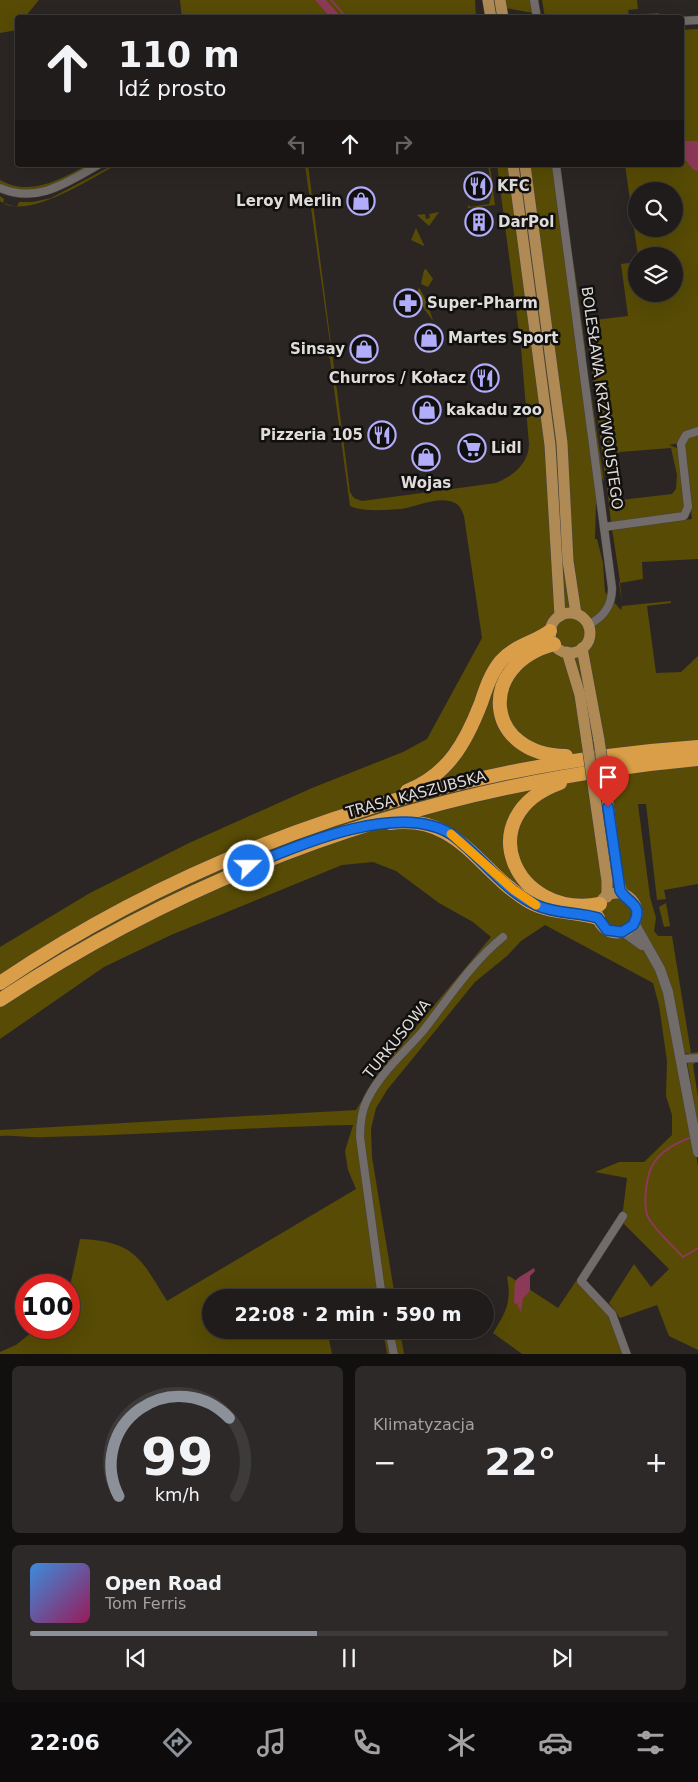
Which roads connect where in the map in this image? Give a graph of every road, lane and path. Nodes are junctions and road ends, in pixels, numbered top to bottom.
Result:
1 (488, 0) edge
2 (500, 0) edge
3 (534, 0) edge
4 (490, 15) edge
5 (502, 15) edge
6 (536, 15) edge
7 (698, 20) edge
8 (684, 21) edge
9 (94, 167) edge
10 (513, 167) edge
11 (525, 167) edge
12 (556, 167) edge
13 (0, 188) edge
14 (698, 431) edge
15 (604, 527) junction
16 (576, 614) junction
17 (560, 616) junction
18 (588, 625) junction
19 (552, 638) junction
20 (582, 648) junction
21 (567, 652) junction
22 (593, 741) junction
23 (698, 747) edge
24 (603, 756) junction
25 (698, 759) edge
26 (590, 772) junction
27 (600, 790) junction
28 (365, 810) junction
29 (345, 830) junction
30 (623, 895) junction
31 (604, 900) junction
32 (598, 918) junction
33 (634, 923) junction
34 (624, 932) junction
35 (503, 937) dead end
36 (651, 954) junction
37 (0, 984) edge
38 (0, 1000) edge
39 (698, 1058) edge
40 (680, 1059) junction
41 (698, 1152) edge
42 (623, 1216) dead end
43 (381, 1289) edge
44 (391, 1339) edge
45 (394, 1354) edge
46 (627, 1354) edge

1 - 4 main road
2 - 5 main road
3 - 6 street
7 - 8 street
9 - 13 street
10 - 17 main road
11 - 16 main road
12 - 15 street, BOLESŁAWA KRZYWOUSTEGO
14 - 15 street
15 - 18 street, BOLESŁAWA KRZYWOUSTEGO
16 - 17 main road
16 - 18 main road
17 - 19 main road
18 - 20 main road
19 - 21 main road
19 - 24 highway
19 - 28 highway
20 - 21 main road
20 - 22 main road
21 - 22 main road
22 - 27 main road, bridge
23 - 24 highway, TRASA KASZUBSKA
24 - 28 highway, TRASA KASZUBSKA
25 - 26 highway, TRASA KASZUBSKA
26 - 29 highway, TRASA KASZUBSKA
26 - 31 highway
27 - 30 main road
27 - 31 main road
28 - 37 highway, TRASA KASZUBSKA
29 - 32 highway
29 - 38 highway, TRASA KASZUBSKA
30 - 31 main road
30 - 33 main road
31 - 32 main road
32 - 34 main road
33 - 34 main road
33 - 36 main road
34 - 36 main road
35 - 43 street, TURKUSOWA
36 - 40 main road
39 - 40 street
40 - 41 main road
42 - 46 street
44 - 45 street

